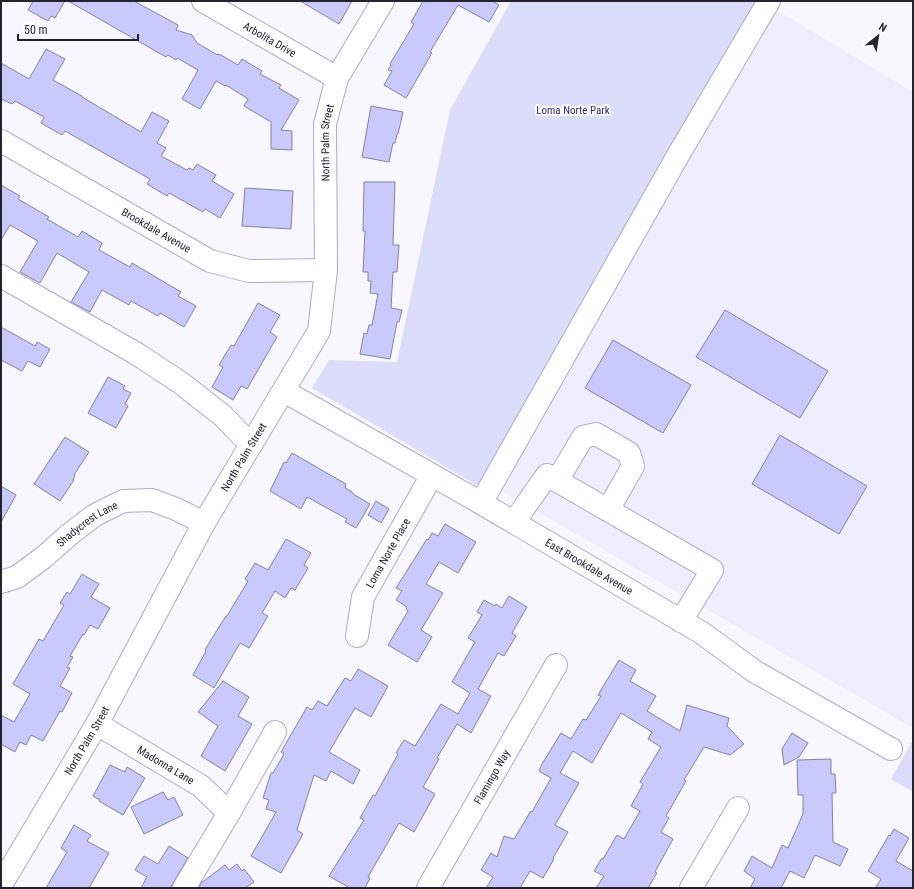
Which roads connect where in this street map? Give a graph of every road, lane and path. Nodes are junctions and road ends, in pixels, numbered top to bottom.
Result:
1 (203, 1) edge
2 (383, 1) edge
3 (769, 1) edge
4 (337, 78) junction
5 (1, 141) edge
6 (326, 270) junction
7 (1, 276) edge
8 (284, 391) junction
9 (251, 445) junction
10 (432, 475) junction
11 (558, 481) junction
12 (481, 503) junction
13 (608, 510) junction
14 (514, 522) junction
15 (204, 523) junction
16 (1, 582) edge
17 (681, 620) junction
18 (357, 636) dead end
19 (556, 665) dead end
20 (98, 724) junction
21 (275, 732) dead end
22 (891, 749) dead end
23 (738, 808) dead end
24 (229, 813) junction
25 (1, 885) edge
26 (184, 888) edge
27 (428, 888) edge
28 (692, 888) edge

1 - 4 street, Arbolita Drive
2 - 4 street, North Palm Street
3 - 12 street
4 - 6 street, North Palm Street
5 - 6 street, Brookdale Avenue
6 - 8 street, North Palm Street
7 - 9 street
8 - 9 street, North Palm Street
8 - 10 street, East Brookdale Avenue
9 - 15 street, North Palm Street
10 - 12 street, East Brookdale Avenue
10 - 18 street, Loma Norte Place
11 - 13 street
11 - 13 street
11 - 14 street
12 - 14 street, East Brookdale Avenue
13 - 17 street
14 - 17 street, East Brookdale Avenue
15 - 16 street, Shadycrest Lane
15 - 20 street, North Palm Street
17 - 22 street, East Brookdale Avenue
19 - 27 street, Flamingo Way
20 - 24 street, Madonna Lane
20 - 25 street, North Palm Street
21 - 24 street
23 - 28 street
24 - 26 street

